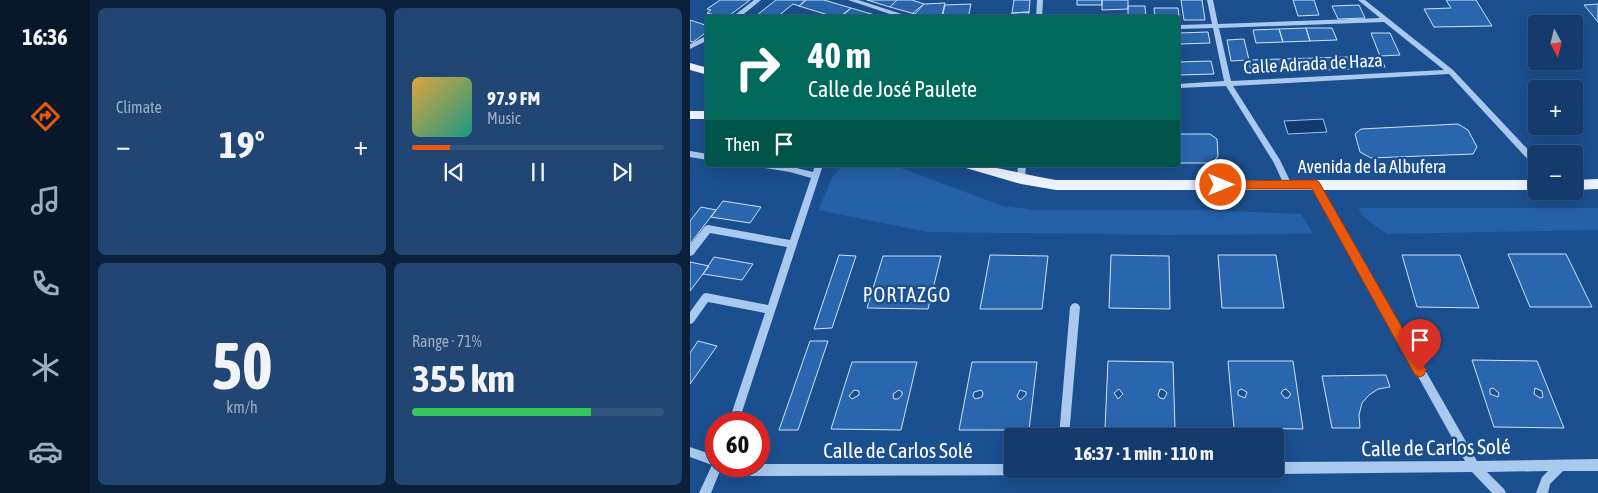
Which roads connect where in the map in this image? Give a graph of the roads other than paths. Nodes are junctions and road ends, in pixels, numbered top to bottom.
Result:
1 (758, 0) edge
2 (851, 0) edge
3 (1040, 0) edge
4 (1210, 0) edge
5 (1362, 0) edge
6 (738, 15) edge
7 (901, 15) edge
8 (1039, 15) edge
9 (1385, 20) junction
10 (1215, 26) junction
11 (1180, 27) edge
12 (705, 39) edge
13 (690, 47) edge
14 (690, 66) edge
15 (705, 71) edge
16 (1451, 72) junction
17 (1228, 84) junction
18 (1180, 86) edge
19 (690, 115) edge
20 (705, 115) edge
21 (690, 154) edge
22 (1528, 154) edge
23 (705, 156) edge
24 (778, 167) edge
25 (818, 167) edge
26 (977, 167) edge
27 (1022, 167) edge
28 (815, 176) junction
29 (1021, 179) junction
30 (1288, 184) junction
31 (1316, 184) junction
32 (1598, 184) edge
33 (1528, 185) edge
34 (1583, 185) edge
35 (792, 244) junction
36 (690, 252) edge
37 (1075, 307) dead end
38 (770, 310) junction
39 (690, 320) edge
40 (737, 412) edge
41 (1065, 428) edge
42 (690, 452) edge
43 (705, 457) edge
44 (1474, 466) junction
45 (1560, 466) junction
46 (1598, 466) edge
47 (1284, 468) edge
48 (1004, 469) edge
49 (770, 470) edge
50 (712, 477) edge
51 (705, 493) edge
52 (1500, 493) edge
53 (1542, 493) edge

1 - 6 street
2 - 7 street
3 - 8 street
4 - 10 street
5 - 9 street
9 - 10 street
9 - 16 street
10 - 11 street
10 - 17 street
12 - 13 street
14 - 15 main road
16 - 17 street, Calle Adrada de Haza
16 - 22 street
17 - 18 street, Calle Adrada de Haza
17 - 30 street
19 - 20 main road
21 - 23 street
24 - 28 street
25 - 28 street
26 - 29 main road, Avenida de la Albufera
27 - 29 street
28 - 35 street
29 - 30 main road, Avenida de la Albufera
30 - 31 main road, Avenida de la Albufera
31 - 33 main road, Avenida de la Albufera
31 - 44 street
32 - 34 main road
35 - 36 street
35 - 38 street
37 - 41 street
38 - 39 street
38 - 40 street
42 - 43 street
44 - 45 street, Calle de Carlos Solé
44 - 47 street, Calle de Carlos Solé
44 - 52 street
45 - 46 street, Calle de Carlos Solé
45 - 53 street
48 - 49 street, Calle de Carlos Solé
50 - 51 street

